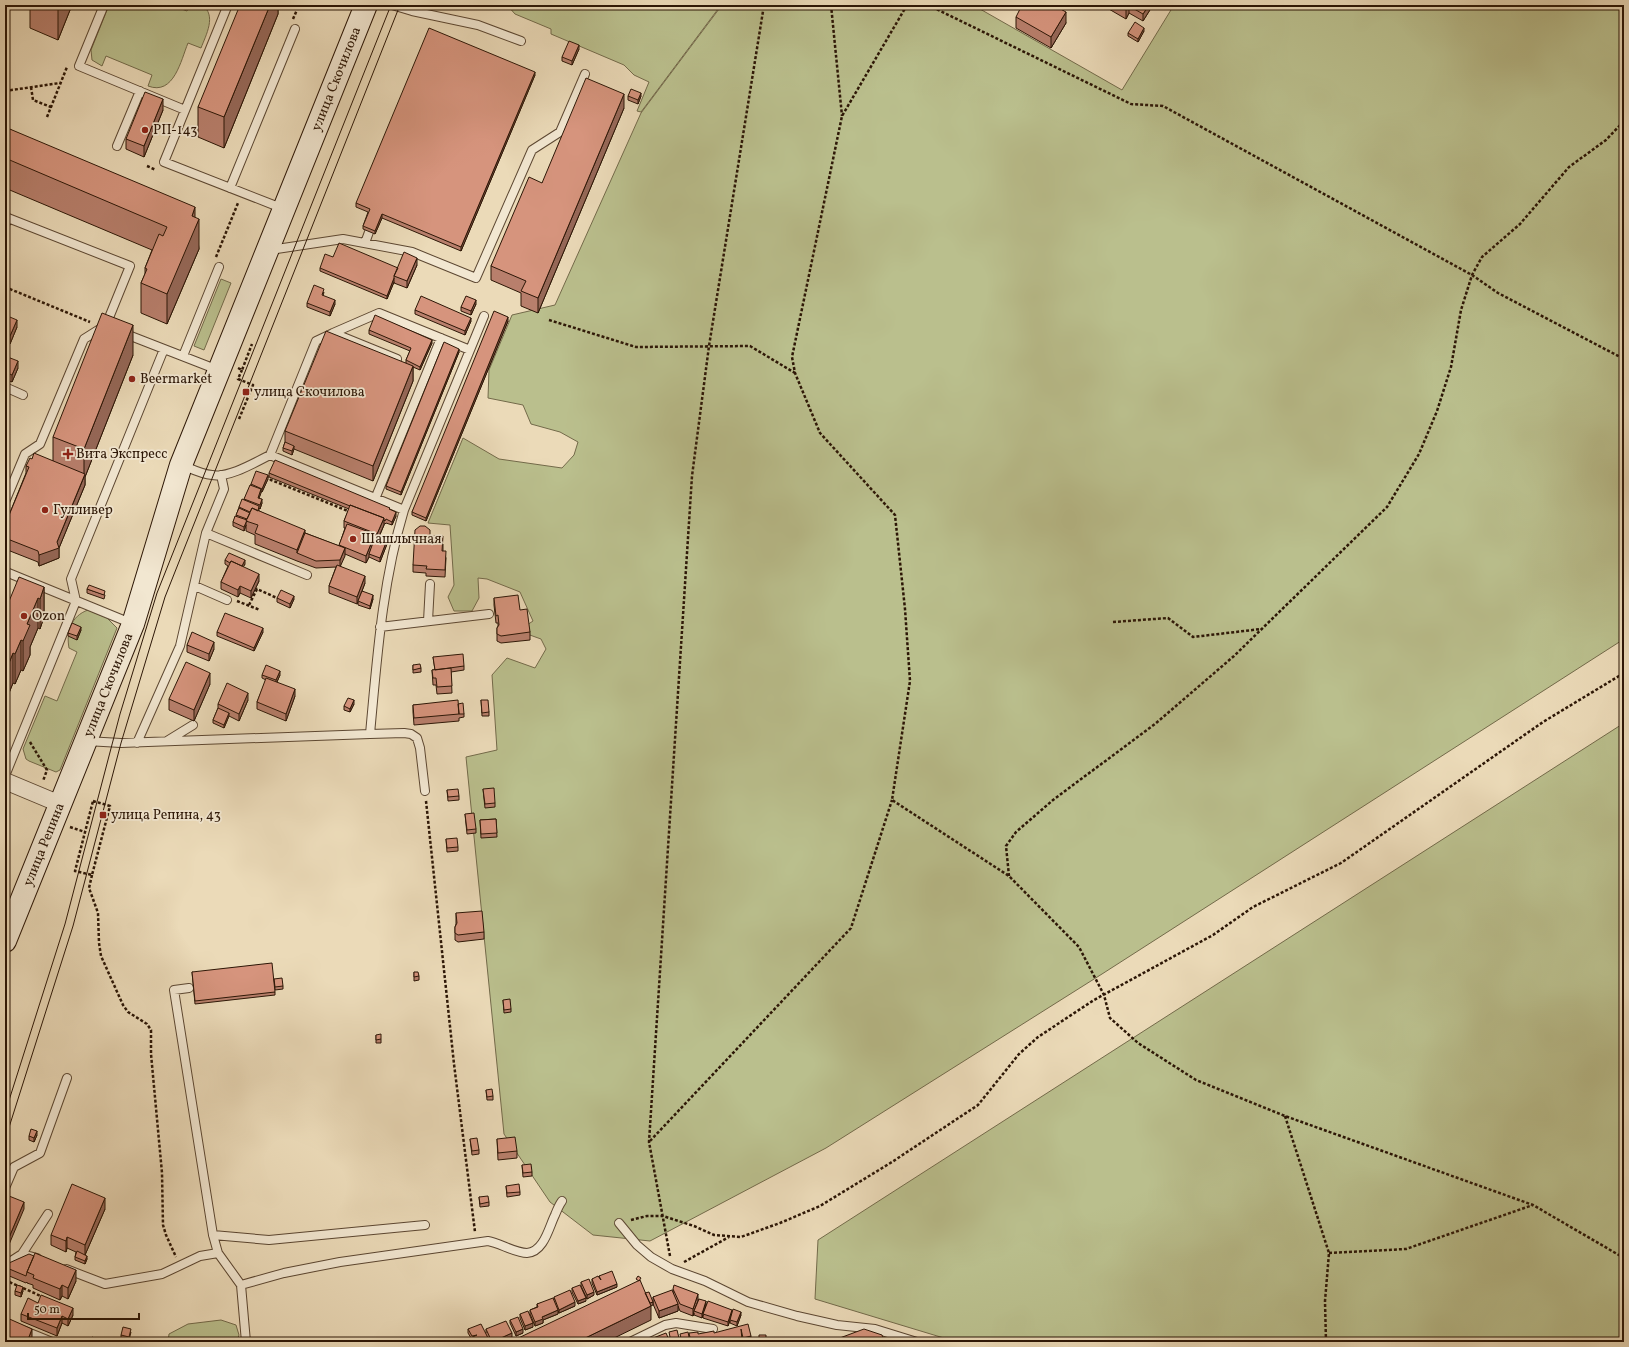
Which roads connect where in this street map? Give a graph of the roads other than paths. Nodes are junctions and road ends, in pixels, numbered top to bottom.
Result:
1 (104, 5) edge
2 (222, 5) edge
3 (366, 5) edge
4 (392, 5) edge
5 (293, 28) road end
6 (521, 41) dead end
7 (584, 74) dead end
8 (140, 91) junction
9 (185, 110) junction
10 (117, 146) dead end
11 (230, 188) junction
12 (284, 209) junction
13 (5, 225) edge
14 (369, 232) edge
15 (365, 243) junction
16 (267, 250) junction
17 (217, 263) road end
18 (484, 316) dead end
19 (104, 327) junction
20 (333, 333) junction
21 (441, 338) junction
22 (164, 349) junction
23 (470, 350) junction
24 (183, 356) junction
25 (397, 360) edge
26 (219, 371) junction
27 (5, 387) edge
28 (23, 395) dead end
29 (270, 455) junction
30 (181, 465) junction
31 (221, 475) junction
32 (375, 498) junction
33 (5, 502) edge
34 (404, 510) junction
35 (206, 533) junction
36 (5, 573) edge
37 (307, 575) dead end
38 (430, 584) dead end
39 (195, 586) junction
40 (227, 600) road end
41 (76, 601) junction
42 (489, 614) dead end
43 (428, 621) junction
44 (133, 624) junction
45 (380, 627) junction
46 (192, 725) dead end
47 (370, 734) junction
48 (85, 741) junction
49 (167, 741) junction
50 (137, 743) junction
51 (5, 776) edge
52 (5, 781) edge
53 (425, 791) road end
54 (60, 804) junction
55 (5, 942) edge
56 (189, 988) dead end
57 (67, 1078) dead end
58 (5, 1188) edge
59 (562, 1201) dead end
60 (48, 1214) dead end
61 (619, 1223) road end
62 (425, 1225) dead end
63 (213, 1235) junction
64 (218, 1253) junction
65 (22, 1254) junction
66 (42, 1260) edge
67 (5, 1262) edge
68 (60, 1267) edge
69 (241, 1285) junction
70 (5, 1323) edge
71 (713, 1329) dead end
72 (52, 1342) edge
73 (246, 1342) edge
74 (630, 1342) edge
75 (918, 1342) edge

1 - 8 lane
2 - 9 lane
3 - 12 street, улица Скочилова
4 - 6 lane
5 - 11 lane
7 - 15 lane
8 - 9 lane
8 - 10 lane
9 - 11 lane
11 - 12 lane
12 - 16 street, улица Скочилова
13 - 19 lane
14 - 15 lane
15 - 16 lane
16 - 26 street, улица Скочилова
17 - 24 lane
18 - 23 lane
19 - 22 lane
19 - 33 lane
20 - 21 lane
20 - 25 lane
20 - 29 lane
21 - 23 lane
21 - 32 lane
22 - 24 lane
22 - 41 lane
23 - 34 lane
24 - 26 lane
26 - 30 street, улица Скочилова
27 - 28 lane
29 - 31 lane
29 - 32 lane
30 - 31 lane
30 - 44 street, улица Скочилова
31 - 35 lane
32 - 34 lane
34 - 45 lane
35 - 37 lane
35 - 39 lane
36 - 41 lane
38 - 43 lane
39 - 40 lane
39 - 50 lane
41 - 44 lane
41 - 51 lane
42 - 43 lane
43 - 45 lane
44 - 48 street, улица Скочилова
45 - 47 lane
46 - 49 lane
47 - 49 lane
47 - 53 lane
48 - 50 lane
48 - 54 street, улица Скочилова
49 - 50 lane
52 - 54 street, улица Репина
54 - 55 street, улица Репина
56 - 63 lane
57 - 58 lane
59 - 69 lane
60 - 65 lane
61 - 75 lane
62 - 63 lane
63 - 64 lane
64 - 68 lane
64 - 69 lane
65 - 66 lane
65 - 67 lane
69 - 73 lane
70 - 72 lane
71 - 74 lane

